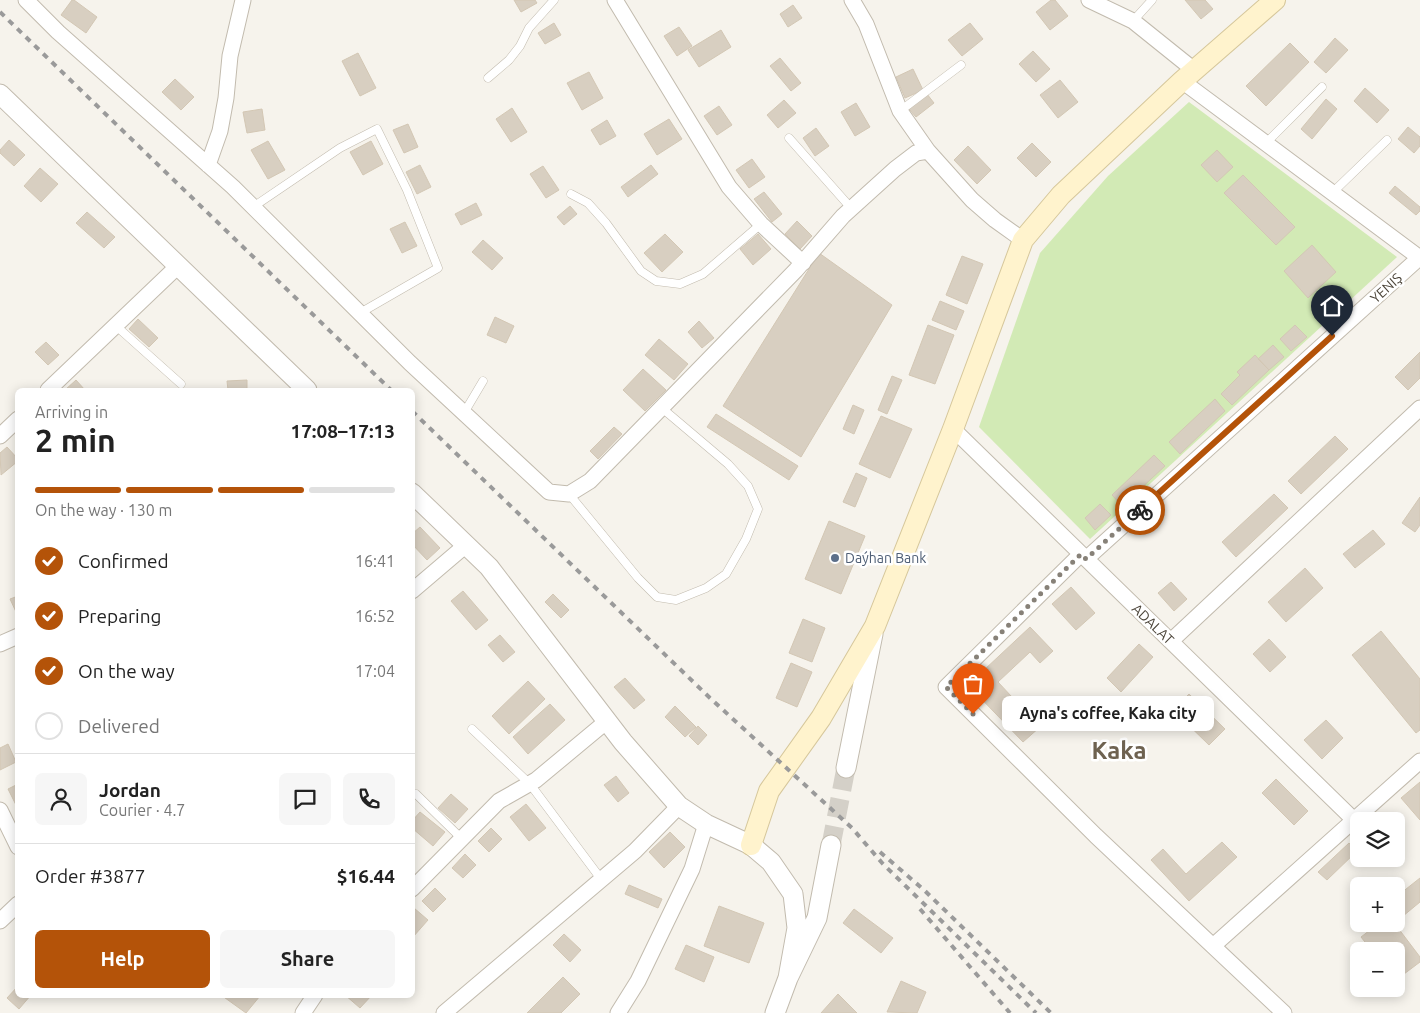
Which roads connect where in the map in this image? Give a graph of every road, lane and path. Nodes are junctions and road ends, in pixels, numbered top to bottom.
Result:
1 (26, 0) edge
2 (243, 0) edge
3 (554, 0) edge
4 (615, 0) edge
5 (852, 0) edge
6 (1089, 0) edge
7 (1152, 0) edge
8 (1275, 0) edge
9 (1134, 21) junction
10 (961, 65) dead end
11 (1188, 76) junction
12 (488, 78) dead end
13 (1322, 87) dead end
14 (2, 99) edge
15 (900, 111) junction
16 (789, 138) dead end
17 (1388, 140) dead end
18 (1266, 143) junction
19 (928, 151) junction
20 (208, 165) junction
21 (1332, 193) junction
22 (571, 194) dead end
23 (253, 208) junction
24 (851, 208) junction
25 (761, 224) junction
26 (1023, 240) junction
27 (1420, 258) edge
28 (803, 263) junction
29 (179, 265) junction
30 (360, 313) junction
31 (116, 325) junction
32 (483, 381) dead end
33 (181, 384) dead end
34 (50, 388) edge
35 (305, 388) edge
36 (1420, 408) edge
37 (663, 409) junction
38 (464, 413) junction
39 (15, 422) edge
40 (953, 429) junction
41 (0, 436) edge
42 (569, 494) junction
43 (415, 496) edge
44 (466, 545) junction
45 (1083, 557) junction
46 (415, 588) edge
47 (875, 626) junction
48 (15, 637) edge
49 (1171, 641) junction
50 (0, 644) edge
51 (607, 721) junction
52 (472, 729) dead end
53 (1420, 761) edge
54 (846, 768) tunnel mouth
55 (530, 784) junction
56 (416, 794) dead end
57 (679, 806) junction
58 (0, 810) edge
59 (1361, 812) edge
60 (1350, 816) edge
61 (1350, 822) edge
62 (706, 824) junction
63 (461, 838) junction
64 (15, 841) edge
65 (751, 845) junction
66 (831, 845) tunnel mouth
67 (601, 879) junction
68 (415, 886) edge
69 (15, 907) edge
70 (0, 921) edge
71 (1213, 946) junction
72 (788, 978) junction
73 (313, 998) edge
74 (303, 1013) edge
75 (444, 1013) edge
76 (618, 1013) edge
77 (775, 1013) edge
78 (1284, 1013) edge

1 - 20 street
2 - 20 street
3 - 12 lane
4 - 25 street
5 - 15 street
6 - 9 street
7 - 9 lane
8 - 11 main road
9 - 11 street
10 - 15 lane
11 - 18 street
11 - 26 main road
13 - 18 lane
14 - 29 street
15 - 19 street
16 - 24 lane
17 - 21 lane
18 - 21 street
19 - 24 street
19 - 26 street
20 - 23 street
21 - 27 street
22 - 25 lane
23 - 30 street
23 - 30 lane
24 - 28 street
25 - 28 street
26 - 40 main road
27 - 45 street, YENIŞ
28 - 37 street
29 - 31 street
29 - 35 street
30 - 38 street
31 - 33 lane
31 - 34 street
32 - 38 lane
36 - 49 street
37 - 42 street
37 - 42 lane
38 - 42 street
39 - 41 street
40 - 45 street, ADALAT
40 - 47 main road
43 - 44 street
44 - 46 street
44 - 51 street
45 - 49 street, ADALAT
45 - 71 street, YENIŞ
47 - 54 street
47 - 65 main road
48 - 50 street
49 - 60 street, ADALAT
51 - 55 street
51 - 57 street
52 - 55 lane
53 - 59 street
55 - 63 street
55 - 67 lane
56 - 63 lane
57 - 62 street
57 - 67 street
58 - 64 street
61 - 71 street
62 - 65 street
62 - 76 street
63 - 68 street
65 - 72 street
66 - 72 street
67 - 75 street
69 - 70 street
71 - 78 street
72 - 77 street
73 - 74 street

